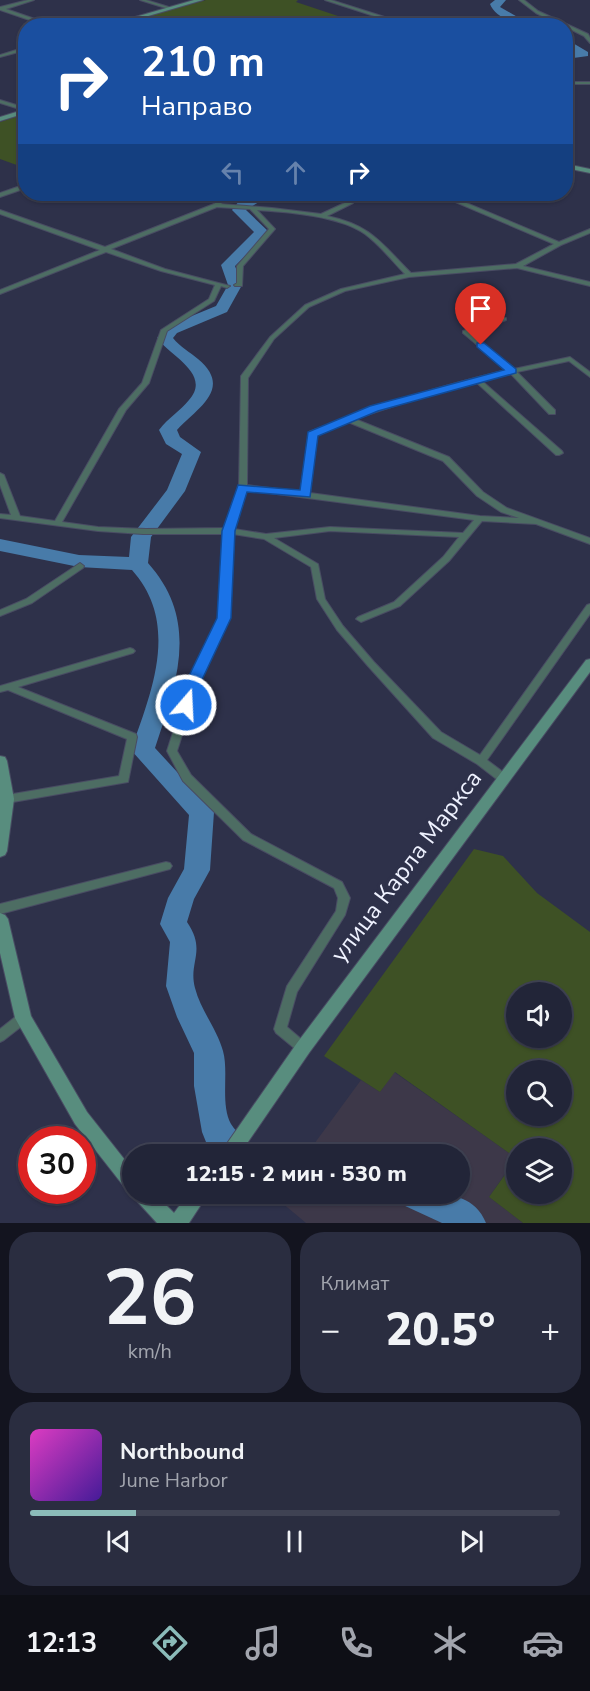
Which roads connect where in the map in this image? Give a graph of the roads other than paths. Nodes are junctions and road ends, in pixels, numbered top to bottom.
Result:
1 (32, 0) edge
2 (142, 0) edge
3 (200, 0) edge
4 (331, 0) edge
5 (521, 0) edge
6 (0, 8) edge
7 (170, 8) junction
8 (29, 18) edge
9 (134, 18) edge
10 (386, 18) edge
11 (550, 18) edge
12 (573, 29) edge
13 (590, 42) edge
14 (18, 50) edge
15 (0, 56) edge
16 (573, 82) edge
17 (590, 83) edge
18 (0, 101) edge
19 (18, 108) edge
20 (18, 114) edge
21 (0, 120) edge
22 (573, 167) edge
23 (590, 171) edge
24 (18, 189) edge
25 (0, 195) edge
26 (220, 201) edge
27 (458, 201) edge
28 (351, 202) dead end
29 (216, 205) junction
30 (252, 208) junction
31 (0, 212) edge
32 (320, 217) junction
33 (590, 231) edge
34 (559, 244) junction
35 (105, 248) junction
36 (517, 266) junction
37 (409, 275) junction
38 (590, 284) edge
39 (237, 285) dead end
40 (0, 292) edge
41 (504, 319) dead end
42 (512, 371) junction
43 (590, 375) edge
44 (476, 379) junction
45 (552, 412) dead end
46 (348, 419) junction
47 (559, 453) dead end
48 (0, 475) edge
49 (243, 487) junction
50 (306, 495) junction
51 (0, 516) edge
52 (16, 518) junction
53 (480, 518) junction
54 (537, 522) junction
55 (57, 524) junction
56 (229, 531) junction
57 (463, 535) junction
58 (266, 537) junction
59 (590, 541) edge
60 (80, 566) dead end
61 (590, 607) edge
62 (0, 614) edge
63 (361, 619) dead end
64 (130, 651) dead end
65 (590, 663) edge
66 (3, 687) edge
67 (0, 761) edge
68 (481, 761) junction
69 (503, 778) junction
70 (7, 799) junction
71 (0, 851) edge
72 (166, 866) dead end
73 (0, 918) edge
74 (23, 1018) junction
75 (0, 1036) edge
76 (303, 1047) junction
77 (236, 1144) edge
78 (122, 1171) edge
79 (152, 1204) edge
80 (192, 1204) edge
81 (170, 1223) edge
82 (178, 1223) edge

1 - 6 street
2 - 7 street
3 - 7 main road
4 - 10 street
5 - 11 street
6 - 8 street
7 - 9 main road
12 - 13 street
14 - 15 street
16 - 17 street
18 - 19 street
20 - 21 main road
22 - 23 main road
24 - 25 street
26 - 29 street
27 - 34 street
28 - 32 street
29 - 30 street
29 - 35 street
30 - 32 street
30 - 39 street
31 - 35 street
32 - 37 street
33 - 34 street
34 - 36 street
35 - 40 street
35 - 55 street
36 - 37 street
36 - 38 street
37 - 49 street
41 - 42 street
42 - 43 street
42 - 44 street
42 - 45 street
44 - 46 street
44 - 47 street
46 - 50 street
46 - 54 street
48 - 52 street
49 - 50 street
49 - 56 street
50 - 53 street
51 - 52 street
52 - 55 street
53 - 54 street
53 - 57 street
54 - 59 street
55 - 56 street
56 - 58 street
56 - 76 street
57 - 58 street
57 - 63 street
58 - 68 street
60 - 62 street
61 - 68 street, улица Карла Маркса
64 - 66 street
65 - 69 main road, улица Карла Маркса
66 - 70 street
67 - 70 main road
68 - 69 street
69 - 76 main road, улица Карла Маркса
70 - 71 main road
72 - 73 street
73 - 74 main road
74 - 75 street
74 - 78 main road
76 - 77 main road, улица Карла Маркса
79 - 81 main road
80 - 82 main road

